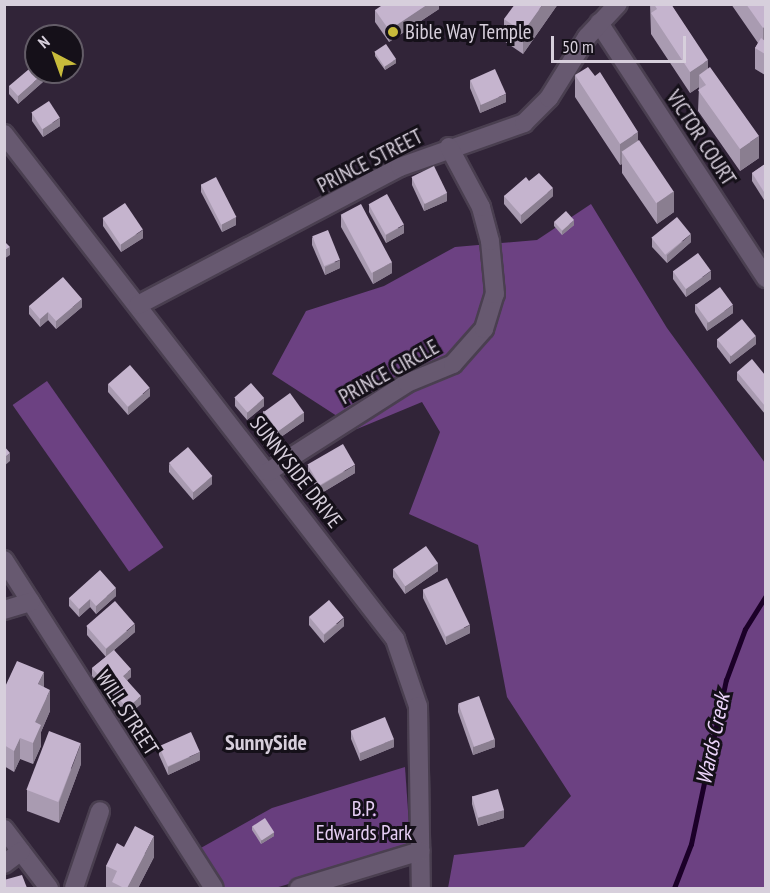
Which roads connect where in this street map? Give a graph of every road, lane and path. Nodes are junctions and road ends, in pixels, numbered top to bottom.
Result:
1 (618, 4) edge
2 (599, 23) junction
3 (8, 143) edge
4 (449, 147) junction
5 (765, 278) edge
6 (138, 305) junction
7 (268, 472) junction
8 (4, 560) edge
9 (31, 602) junction
10 (4, 610) edge
11 (100, 811) dead end
12 (4, 829) edge
13 (21, 851) junction
14 (421, 851) junction
15 (4, 864) edge
16 (49, 888) edge
17 (74, 888) edge
18 (214, 888) edge
19 (298, 888) edge
20 (421, 888) edge

1 - 2 street, PRINCE STREET
2 - 4 street, PRINCE STREET
2 - 5 street, VICTOR COURT
3 - 6 street, SUNNYSIDE DRIVE
4 - 6 street, PRINCE STREET
4 - 7 street, PRINCE CIRCLE
6 - 7 street, SUNNYSIDE DRIVE
7 - 14 street, SUNNYSIDE DRIVE
8 - 9 street, WILL STREET
9 - 10 street
9 - 18 street, WILL STREET
11 - 17 street
12 - 13 street
13 - 15 street
13 - 16 street
14 - 19 street
14 - 20 street, SUNNYSIDE DRIVE

